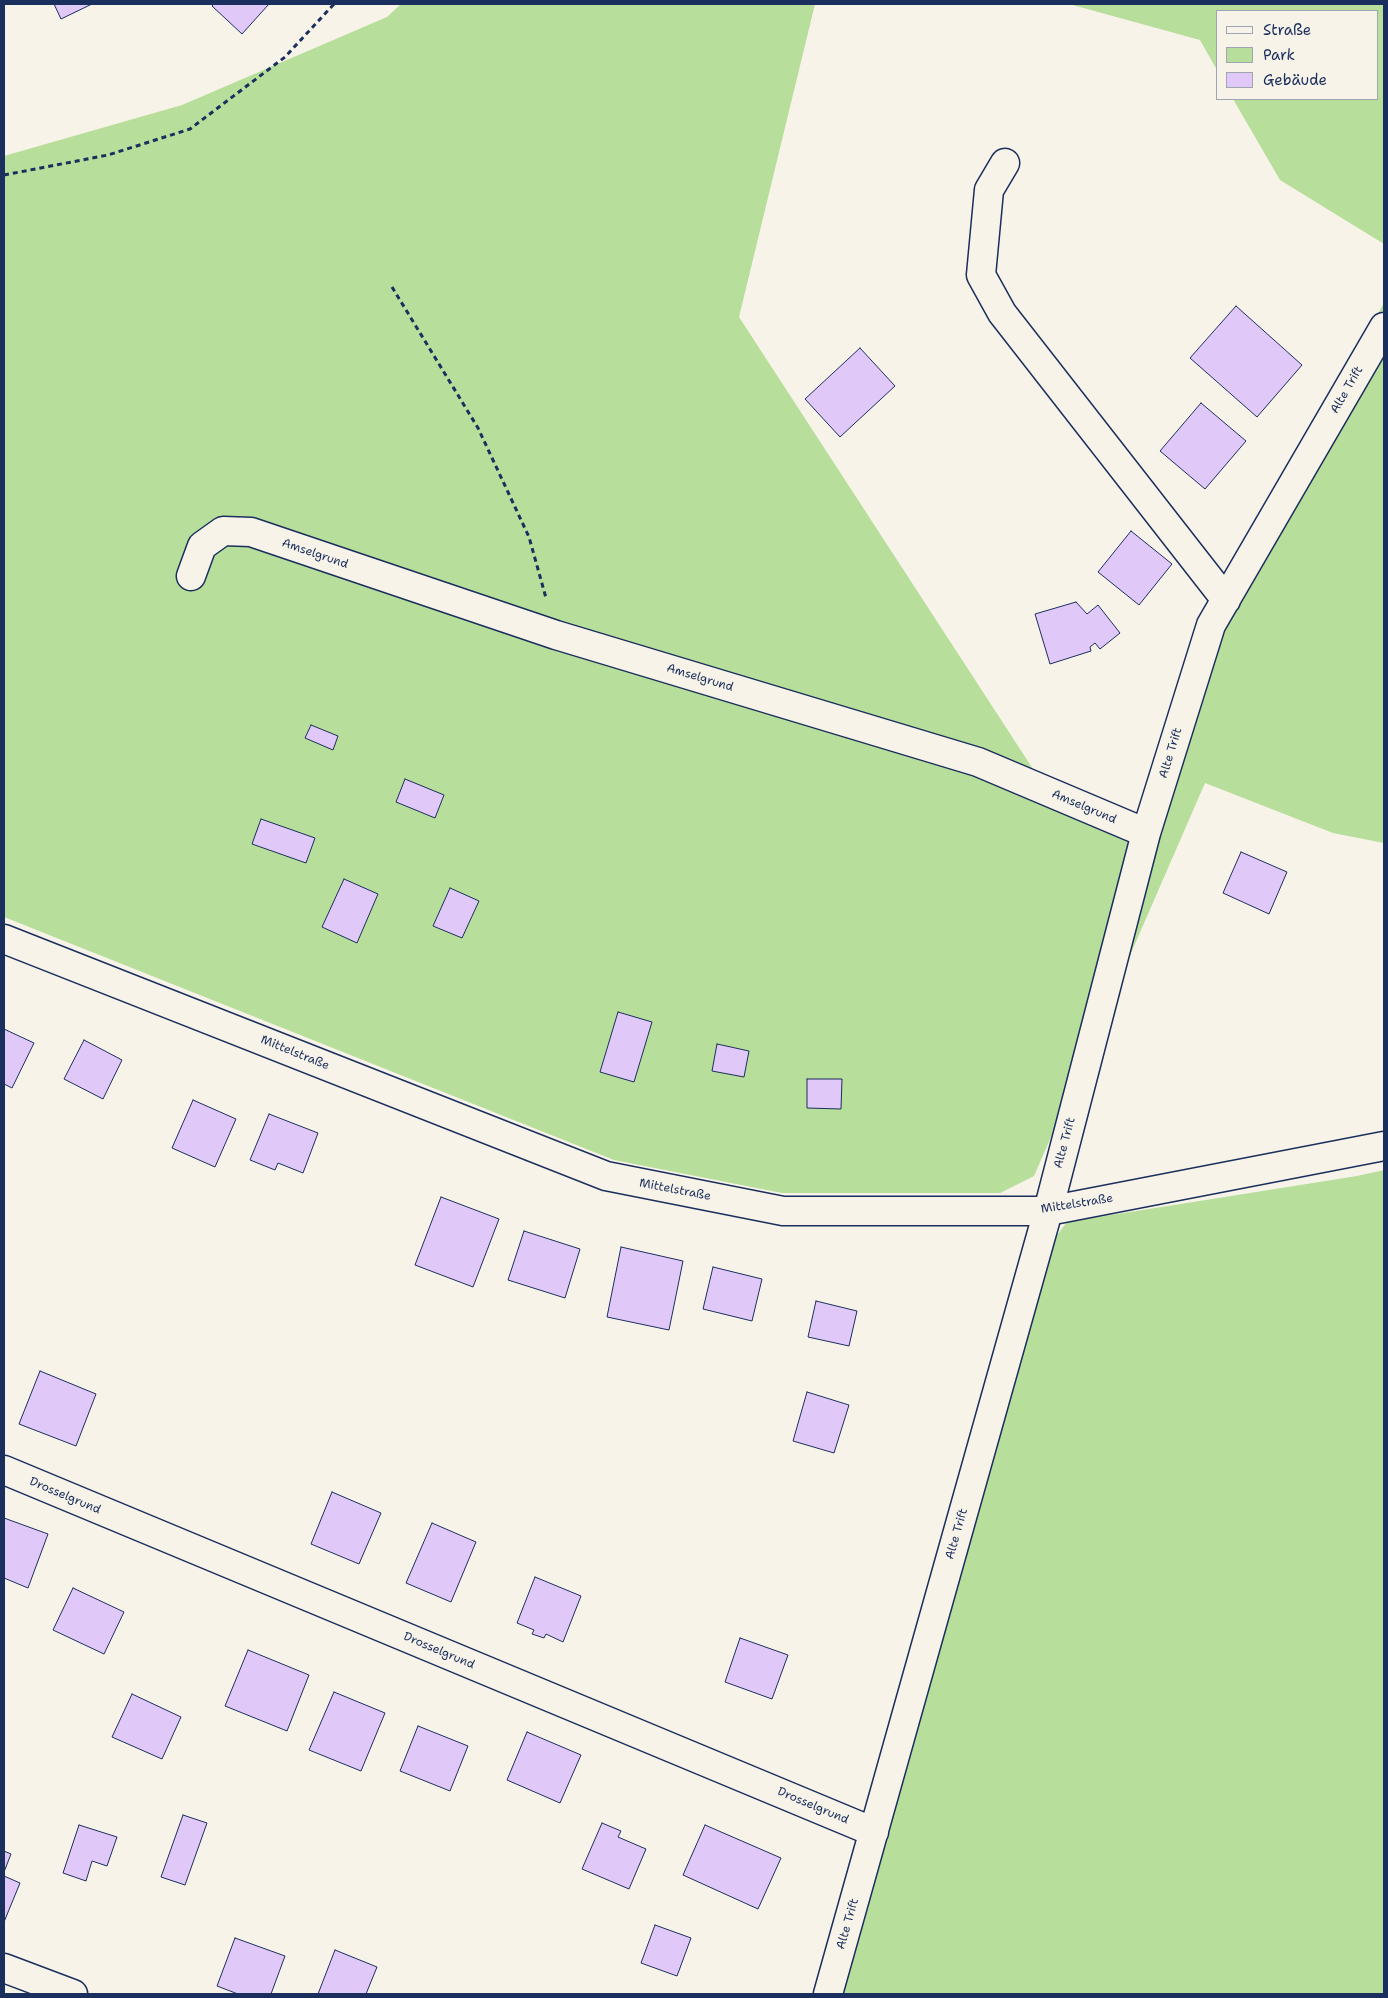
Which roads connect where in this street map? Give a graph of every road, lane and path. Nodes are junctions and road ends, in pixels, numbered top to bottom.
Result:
1 (334, 4) edge
2 (1005, 163) dead end
3 (4, 175) edge
4 (392, 287) dead end
5 (1384, 327) edge
6 (191, 576) dead end
7 (1226, 600) junction
8 (556, 635) junction
9 (1146, 833) junction
10 (4, 938) edge
11 (1384, 1146) edge
12 (1048, 1211) junction
13 (4, 1470) edge
14 (874, 1832) junction
15 (4, 1968) edge
16 (73, 1994) edge
17 (828, 1994) edge

1 - 3 path
2 - 7 street
4 - 8 path
5 - 7 street, Alte Trift
6 - 8 street, Amselgrund
7 - 9 street, Alte Trift
8 - 9 street, Amselgrund
9 - 12 street, Alte Trift
10 - 12 street, Mittelstraße
11 - 12 street, Mittelstraße
12 - 14 street, Alte Trift
13 - 14 street, Drosselgrund
14 - 17 street, Alte Trift
15 - 16 street

